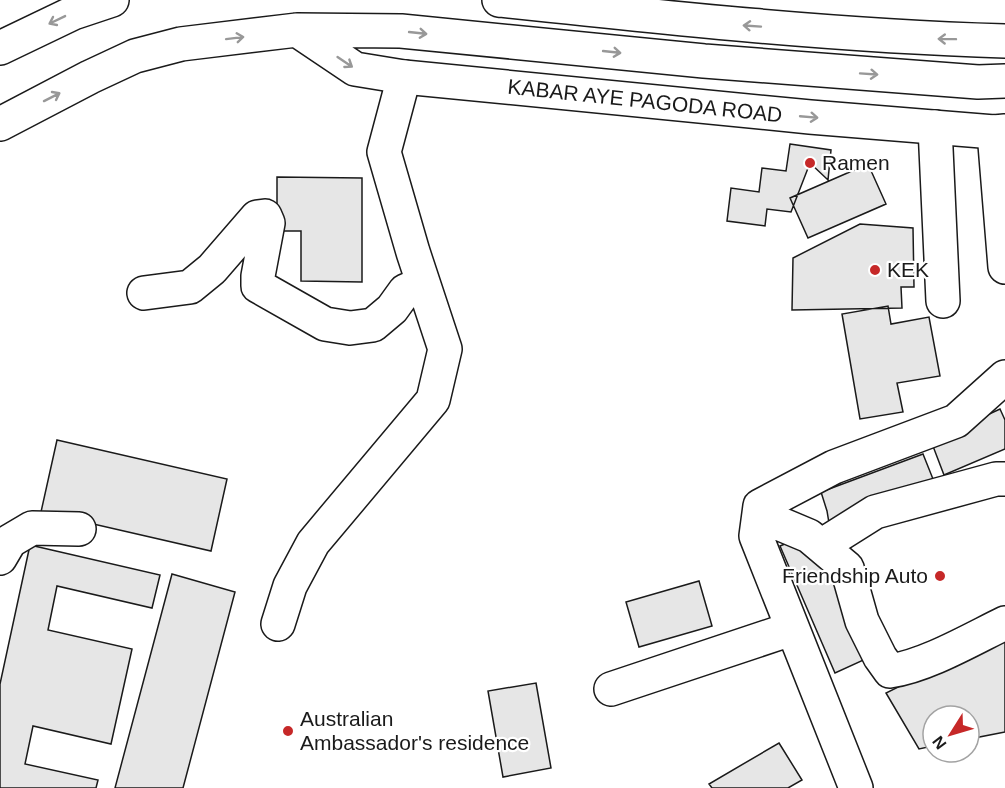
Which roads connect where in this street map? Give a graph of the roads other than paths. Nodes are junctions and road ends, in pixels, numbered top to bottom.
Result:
1 (112, 0) edge
2 (499, 0) edge
3 (297, 30) junction
4 (1005, 41) edge
5 (0, 48) edge
6 (404, 77) junction
7 (1005, 81) edge
8 (0, 124) edge
9 (935, 127) junction
10 (1000, 132) edge
11 (1005, 267) edge
12 (423, 283) junction
13 (144, 293) dead end
14 (943, 301) dead end
15 (1005, 377) edge
16 (1005, 479) edge
17 (759, 515) junction
18 (80, 528) dead end
19 (820, 546) junction
20 (0, 558) edge
21 (1005, 623) edge
22 (278, 624) dead end
23 (791, 629) junction
24 (611, 689) dead end
25 (856, 788) edge

1 -> 5 main road
4 -> 2 main road
3 -> 6 main road, KABAR AYE PAGODA ROAD
3 -> 7 main road
8 -> 3 main road
6 -> 9 main road, KABAR AYE PAGODA ROAD
6 - 12 main road
9 - 10 main road, KABAR AYE PAGODA ROAD
9 - 14 main road
10 - 11 main road
12 - 13 main road
12 - 22 main road
15 - 17 main road
16 - 19 main road
17 - 19 main road
17 - 23 main road
18 - 20 main road
19 - 21 main road
23 - 24 main road
23 - 25 main road

